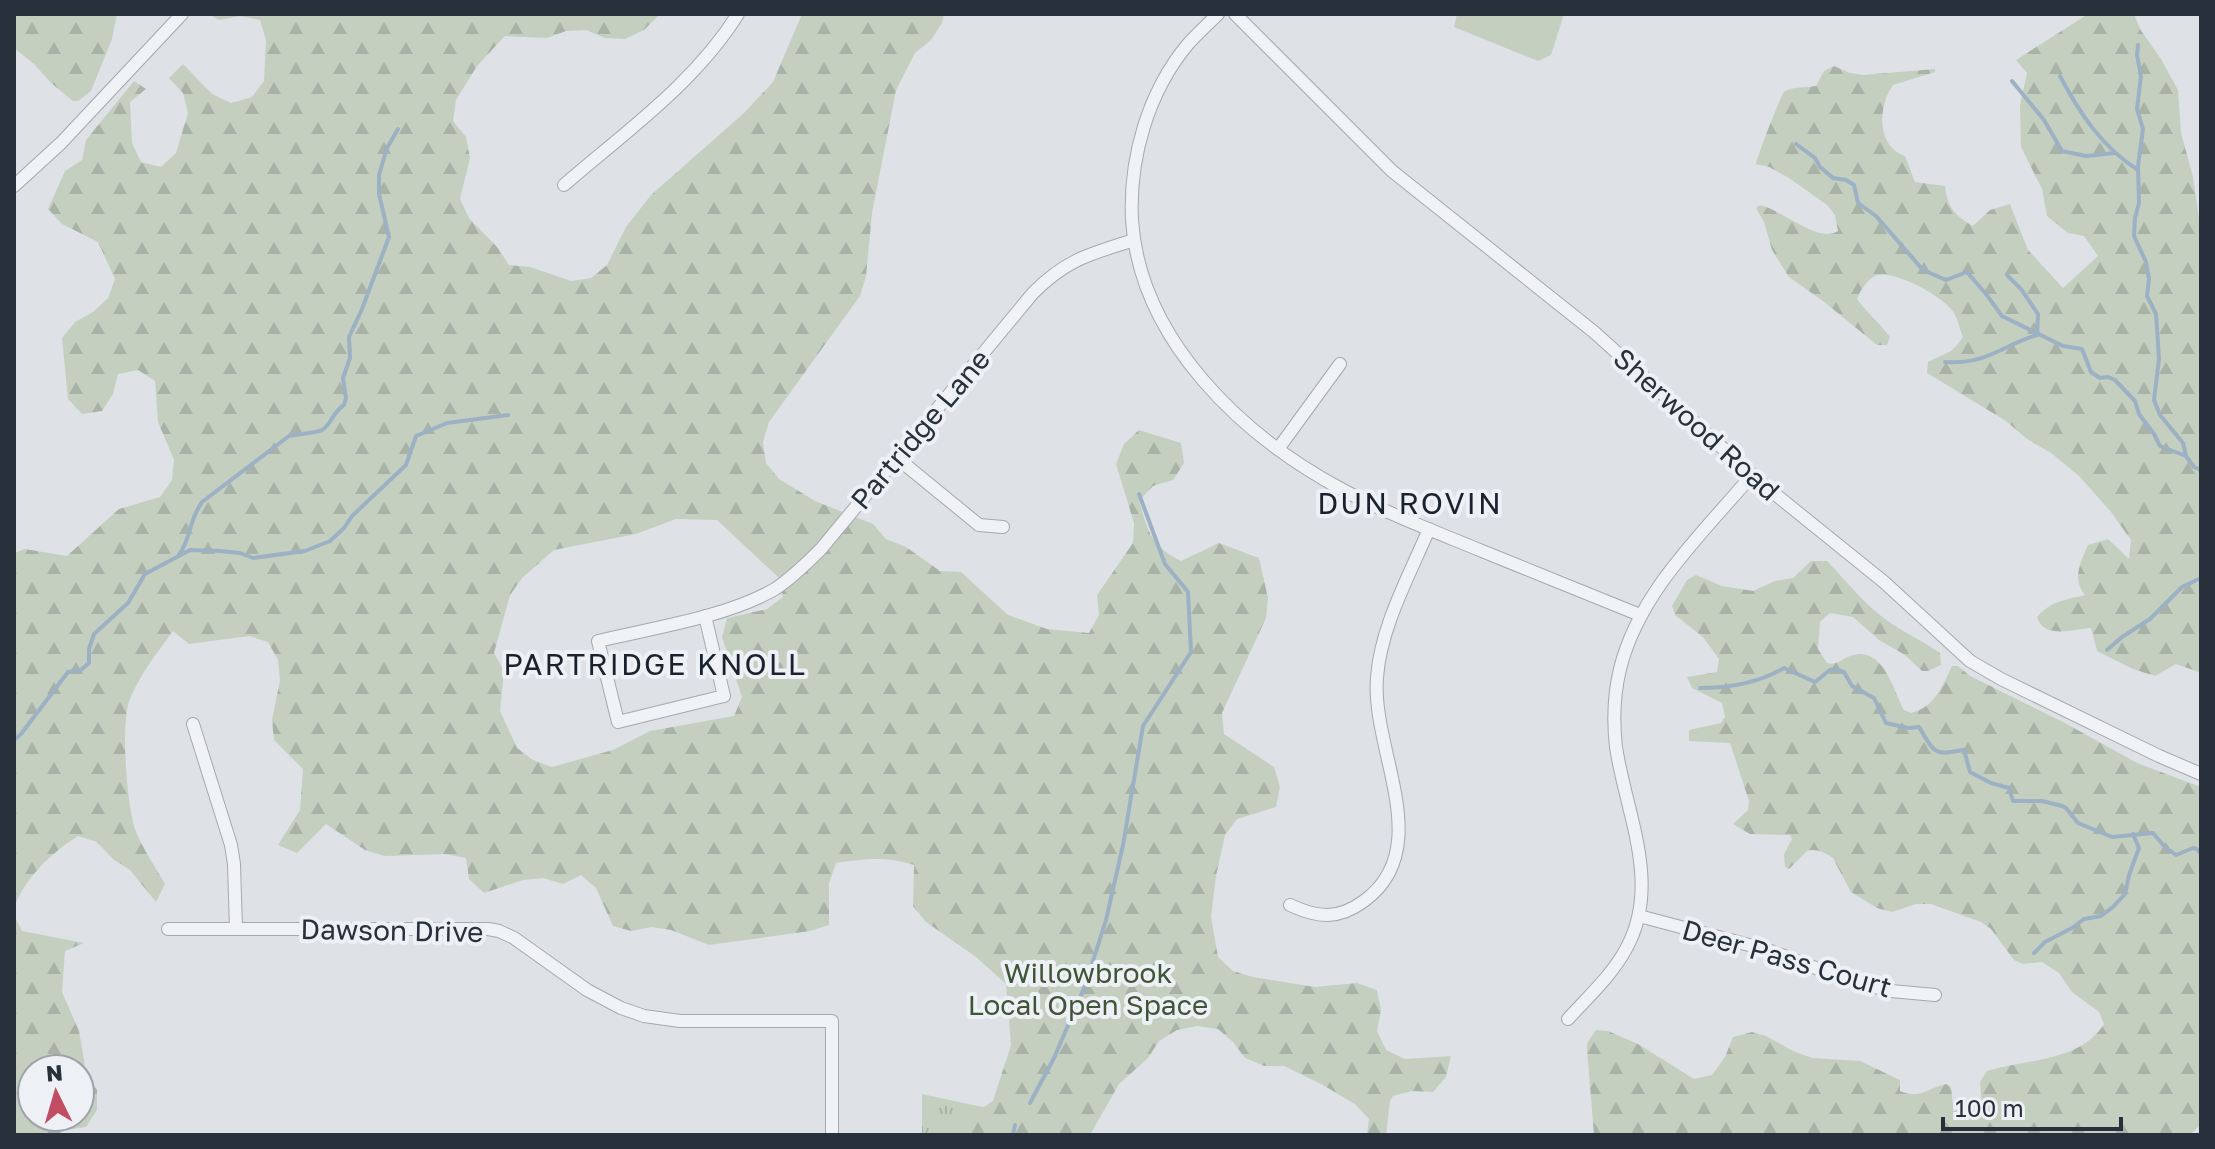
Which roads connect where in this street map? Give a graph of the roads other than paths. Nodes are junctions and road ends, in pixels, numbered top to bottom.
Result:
1 (182, 14) edge
2 (738, 14) edge
3 (1218, 14) edge
4 (1235, 14) edge
5 (564, 185) dead end
6 (14, 186) edge
7 (1134, 240) junction
8 (1340, 364) dead end
9 (1278, 449) junction
10 (897, 458) junction
11 (1752, 475) junction
12 (1003, 527) dead end
13 (1429, 529) junction
14 (1640, 615) junction
15 (705, 616) junction
16 (193, 724) dead end
17 (2201, 774) edge
18 (1290, 905) dead end
19 (1639, 916) junction
20 (168, 929) dead end
21 (236, 929) junction
22 (1935, 995) dead end
23 (1568, 1019) dead end
24 (832, 1135) edge

1 - 6 street
2 - 5 street
3 - 7 street
4 - 11 street, Sherwood Road
7 - 9 street
7 - 10 street, Partridge Lane
8 - 9 street
9 - 13 street
10 - 12 street
10 - 15 street, Partridge Lane
11 - 14 street
11 - 17 street, Sherwood Road
13 - 14 street
13 - 18 street
14 - 19 street
15 - 15 street, Partridge Lane
16 - 21 street
19 - 22 street, Deer Pass Court
19 - 23 street
20 - 21 street, Dawson Drive
21 - 24 street, Dawson Drive

